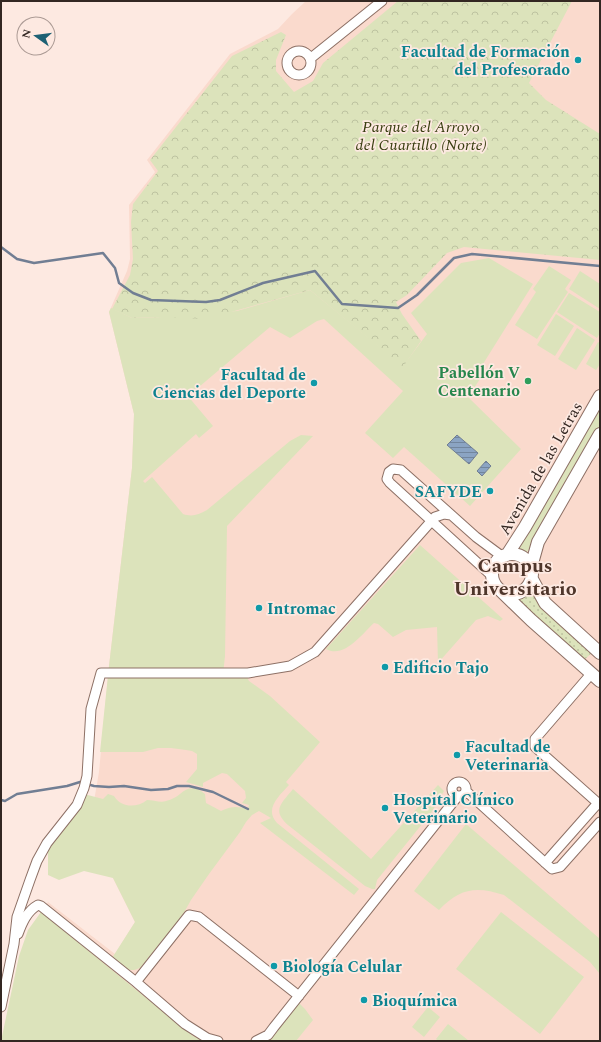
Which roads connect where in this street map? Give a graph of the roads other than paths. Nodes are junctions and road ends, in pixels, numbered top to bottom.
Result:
1 (382, 1) edge
2 (311, 58) dead end
3 (600, 396) edge
4 (600, 434) edge
5 (451, 515) junction
6 (432, 521) junction
7 (505, 556) junction
8 (531, 573) junction
9 (492, 576) junction
10 (501, 591) junction
11 (600, 653) edge
12 (596, 678) edge
13 (599, 804) edge
14 (600, 822) edge
15 (545, 863) junction
16 (14, 944) junction
17 (136, 982) junction
18 (299, 996) junction
19 (1, 1007) edge
20 (218, 1041) edge
21 (256, 1041) edge

1 - 2 street
3 - 7 main road, Avenida de las Letras
4 - 8 main road
5 - 6 street
5 - 6 street
5 - 7 street
6 - 9 street
6 - 16 street
7 - 8 main road
7 - 9 main road
8 - 10 main road
8 - 11 main road
9 - 10 main road
10 - 12 main road
12 - 13 street
13 - 15 street
14 - 15 street
15 - 18 street
16 - 17 street
16 - 19 street
17 - 18 street
17 - 20 street
18 - 21 street

